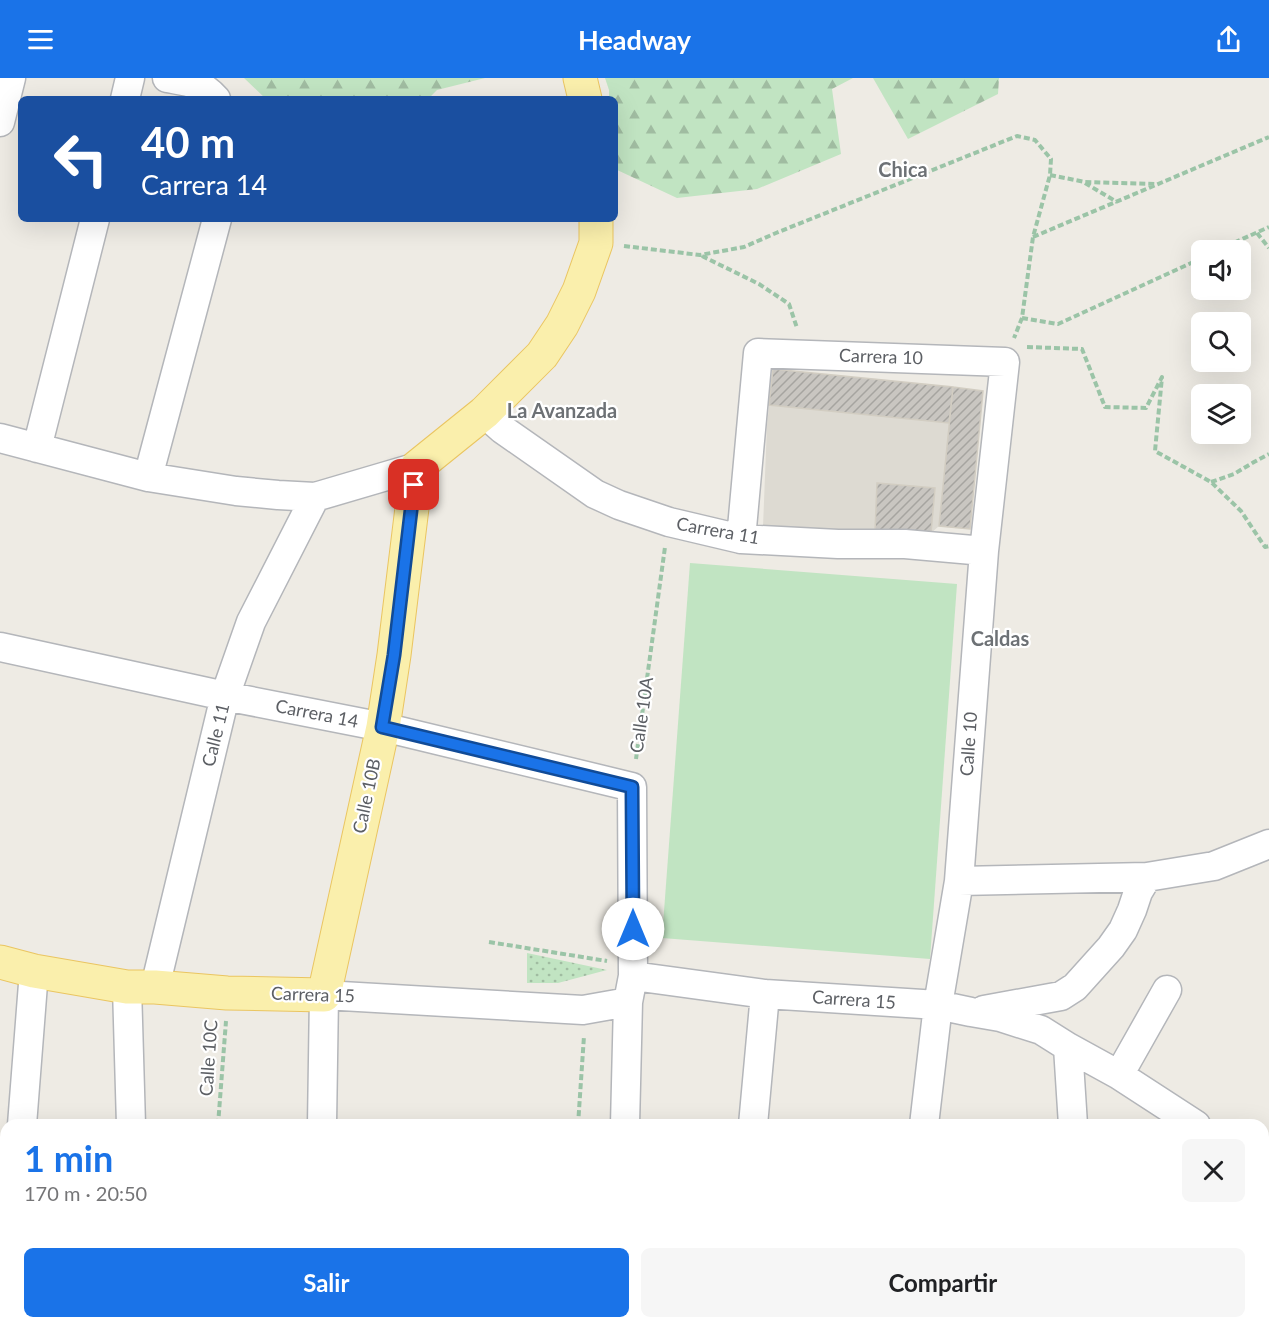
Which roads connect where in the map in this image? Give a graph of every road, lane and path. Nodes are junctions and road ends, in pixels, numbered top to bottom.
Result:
1 (11, 78) edge
2 (130, 78) edge
3 (167, 78) edge
4 (580, 78) edge
5 (126, 96) edge
6 (213, 96) edge
7 (584, 96) edge
8 (0, 122) edge
9 (1269, 137) edge
10 (1050, 175) junction
11 (1085, 182) junction
12 (1159, 184) junction
13 (1117, 202) junction
14 (94, 222) edge
15 (216, 222) edge
16 (1269, 227) edge
17 (596, 231) edge
18 (1257, 233) junction
19 (1033, 237) junction
20 (1241, 240) edge
21 (1269, 248) edge
22 (700, 255) junction
23 (1191, 263) edge
24 (1022, 318) junction
25 (806, 354) junction
26 (1005, 362) junction
27 (484, 413) junction
28 (0, 438) edge
29 (37, 448) junction
30 (1269, 454) edge
31 (417, 467) junction
32 (148, 477) junction
33 (1211, 482) junction
34 (315, 497) junction
35 (669, 522) junction
36 (741, 539) junction
37 (1269, 546) edge
38 (984, 551) junction
39 (0, 647) edge
40 (225, 696) junction
41 (382, 727) junction
42 (632, 787) junction
43 (1269, 844) edge
44 (1147, 877) junction
45 (959, 881) junction
46 (489, 942) dead end
47 (0, 962) edge
48 (34, 970) junction
49 (141, 987) junction
50 (631, 989) junction
51 (1167, 990) dead end
52 (228, 993) junction
53 (765, 994) junction
54 (324, 995) junction
55 (938, 1005) junction
56 (970, 1012) junction
57 (584, 1035) dead end
58 (1068, 1047) junction
59 (1119, 1075) junction
60 (22, 1119) edge
61 (131, 1119) edge
62 (218, 1119) edge
63 (322, 1119) edge
64 (578, 1119) edge
65 (625, 1119) edge
66 (754, 1119) edge
67 (925, 1119) edge
68 (1073, 1119) edge
69 (1187, 1119) edge

1 - 8 street
2 - 5 street
3 - 6 street
4 - 7 main road
9 - 12 path
10 - 11 path
10 - 19 path
10 - 22 path
11 - 12 path
11 - 13 path
12 - 13 path
13 - 19 path
14 - 29 street
15 - 32 street
16 - 18 path
17 - 22 path
17 - 27 main road
18 - 20 path
18 - 21 path
19 - 24 path
22 - 25 path
23 - 24 path
24 - 26 path
25 - 26 street, Carrera 10
25 - 36 street, Carrera 10
26 - 33 path
26 - 38 street, Calle 10
27 - 31 main road
27 - 35 street, Carrera 11
28 - 29 street
29 - 32 street
30 - 33 path
31 - 34 street
31 - 41 main road, Calle 10B
32 - 34 street
33 - 37 path
34 - 40 street, Calle 11
35 - 36 street, Carrera 11
35 - 42 path, Calle 10A
36 - 38 street, Carrera 11
38 - 45 street, Calle 10
39 - 40 street, Carrera 14
40 - 41 street, Carrera 14
40 - 49 street, Calle 11
41 - 42 street, Carrera 14
41 - 54 main road, Calle 10B
42 - 50 street
43 - 44 street
44 - 45 street
44 - 56 street
45 - 55 street, Calle 10
46 - 50 path
47 - 48 main road, Carrera 15
48 - 49 main road, Carrera 15
48 - 60 street
49 - 52 main road, Carrera 15
49 - 61 street, Calle 11
50 - 53 street, Carrera 15
50 - 54 street, Carrera 15
50 - 65 street
51 - 59 street
52 - 54 main road, Carrera 15
52 - 62 path, Calle 10C
53 - 55 street, Carrera 15
53 - 66 street
54 - 63 street, Calle 10B
55 - 56 street, Carrera 15
55 - 67 street, Calle 10
56 - 58 street, Carrera 15
57 - 64 path
58 - 59 street, Carrera 15
58 - 68 street
59 - 69 street, Carrera 15

